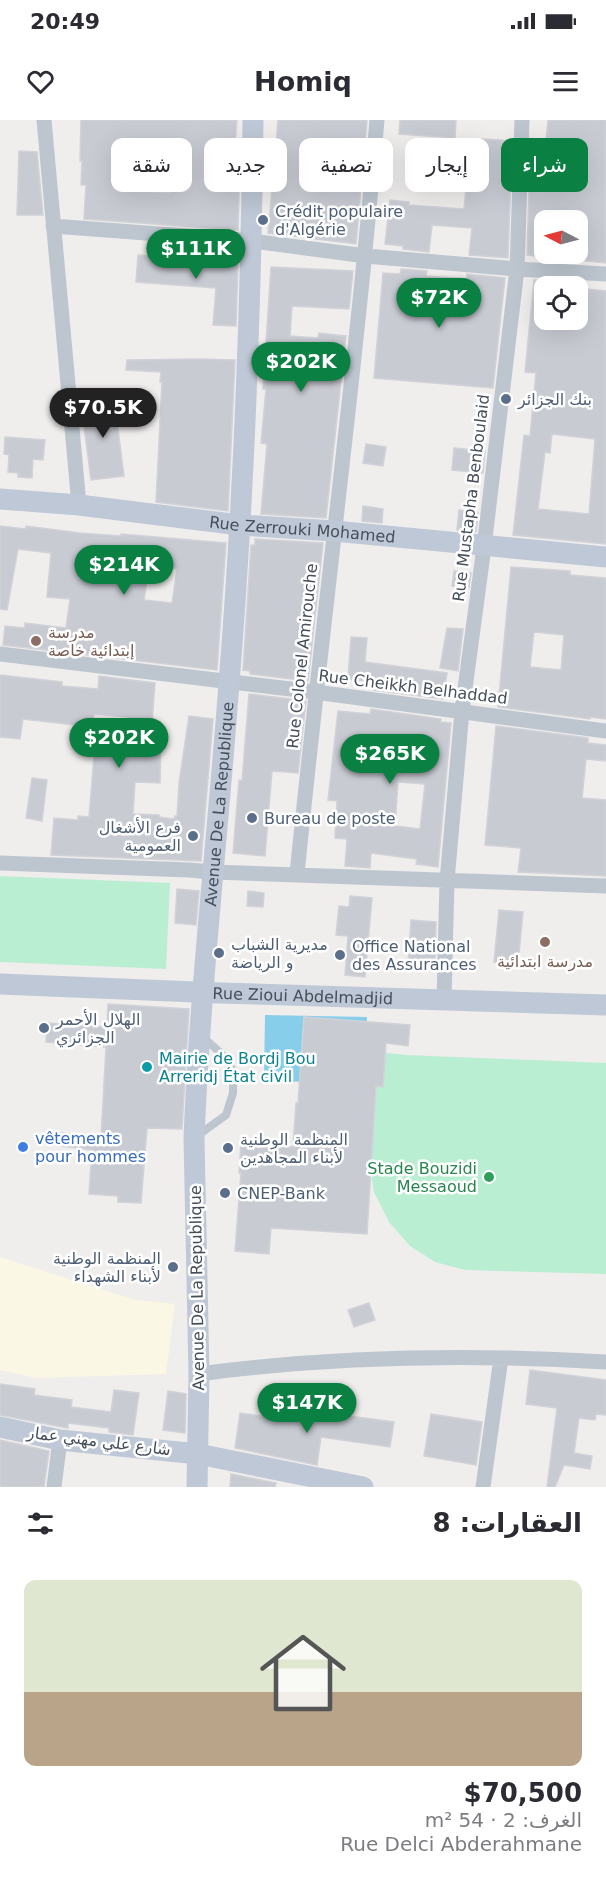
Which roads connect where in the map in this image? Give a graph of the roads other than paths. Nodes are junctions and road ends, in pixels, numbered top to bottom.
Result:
1 (44, 120) edge
2 (253, 120) edge
3 (377, 120) edge
4 (522, 120) edge
5 (53, 226) junction
6 (252, 241) junction
7 (366, 256) junction
8 (517, 269) junction
9 (606, 274) edge
10 (0, 499) edge
11 (80, 504) junction
12 (240, 525) junction
13 (334, 531) junction
14 (484, 547) junction
15 (606, 551) edge
16 (606, 557) edge
17 (0, 654) edge
18 (229, 683) junction
19 (315, 692) junction
20 (462, 711) junction
21 (606, 731) edge
22 (0, 863) edge
23 (213, 872) junction
24 (297, 874) junction
25 (447, 881) junction
26 (606, 886) edge
27 (0, 984) edge
28 (203, 992) junction
29 (444, 1000) junction
30 (606, 1005) edge
31 (200, 1034) junction
32 (194, 1138) junction
33 (501, 1358) junction
34 (606, 1362) edge
35 (199, 1374) junction
36 (0, 1427) edge
37 (60, 1440) junction
38 (198, 1454) junction
39 (54, 1487) edge
40 (197, 1487) edge
41 (363, 1487) edge
42 (483, 1487) edge

1 - 5 street
2 - 6 main road, Avenue De La Republique
3 - 7 street, Rue Colonel Amirouche
4 - 8 street, Rue Mustapha Benboulaid
5 - 6 street
5 - 11 street
6 - 7 street
6 - 12 main road, Avenue De La Republique
7 - 8 street
7 - 13 street, Rue Colonel Amirouche
8 - 9 street
8 - 14 street, Rue Mustapha Benboulaid
10 - 11 main road, Rue Zerrouki Mohamed
11 - 12 main road, Rue Zerrouki Mohamed
12 - 13 main road, Rue Zerrouki Mohamed
12 - 18 main road, Avenue De La Republique
13 - 14 main road, Rue Zerrouki Mohamed
13 - 19 street, Rue Colonel Amirouche
14 - 16 main road, Rue Zerrouki Mohamed
14 - 20 street, Rue Mustapha Benboulaid
15 - 16 street
17 - 18 street, Rue Cheikkh Belhaddad
18 - 19 street, Rue Cheikkh Belhaddad
18 - 23 main road, Avenue De La Republique
19 - 20 street, Rue Cheikkh Belhaddad
19 - 24 street, Rue Colonel Amirouche
20 - 21 street, Rue Cheikkh Belhaddad
20 - 25 street, Rue Mustapha Benboulaid
22 - 23 street
23 - 24 street
23 - 28 main road, Avenue De La Republique
24 - 25 street
25 - 26 street
25 - 29 street, Rue Mustapha Benboulaid
27 - 28 main road, Rue Zioui Abdelmadjid
28 - 29 main road, Rue Zioui Abdelmadjid
28 - 31 main road, Avenue De La Republique
29 - 30 main road, Rue Zioui Abdelmadjid
31 - 32 main road, Avenue De La Republique
31 - 32 lane
32 - 35 main road, Avenue De La Republique
33 - 34 street
33 - 35 street
33 - 42 street
35 - 38 main road, Avenue De La Republique
36 - 37 main road, شارع علي مهني عمار
37 - 38 main road, شارع علي مهني عمار
37 - 39 street
38 - 40 main road, Avenue De La Republique
38 - 41 main road, شارع علي مهني عمار

